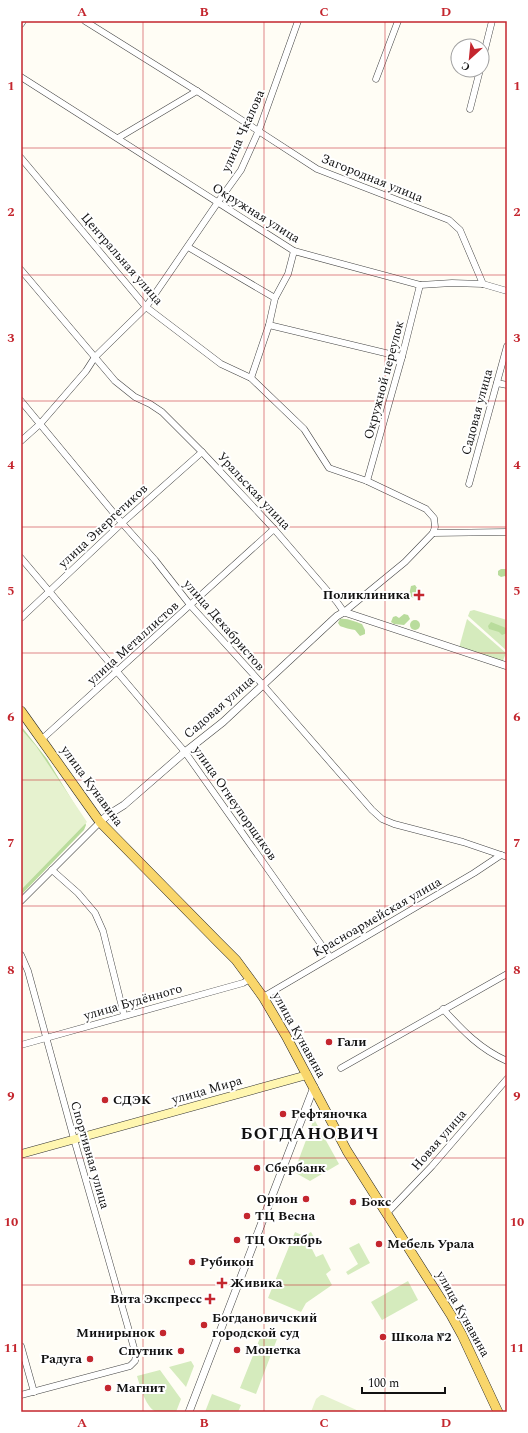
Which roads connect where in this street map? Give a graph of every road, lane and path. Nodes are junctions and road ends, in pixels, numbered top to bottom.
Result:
1 (23, 21) edge
2 (85, 21) edge
3 (298, 21) edge
4 (398, 21) edge
5 (492, 21) edge
6 (21, 24) edge
7 (488, 38) edge
8 (21, 77) edge
9 (478, 78) edge
10 (376, 79) dead end
11 (197, 90) junction
12 (470, 110) dead end
13 (258, 130) junction
14 (118, 138) junction
15 (21, 158) edge
16 (218, 202) junction
17 (188, 247) junction
18 (294, 251) junction
19 (21, 270) edge
20 (420, 284) junction
21 (483, 284) junction
22 (507, 291) edge
23 (275, 298) junction
24 (146, 307) junction
25 (269, 325) junction
26 (507, 346) edge
27 (95, 357) junction
28 (402, 357) junction
29 (251, 378) junction
30 (497, 383) junction
31 (507, 385) edge
32 (21, 401) edge
33 (40, 424) junction
34 (21, 441) edge
35 (202, 452) junction
36 (367, 481) junction
37 (470, 484) dead end
38 (122, 523) junction
39 (274, 529) junction
40 (507, 532) edge
41 (433, 533) junction
42 (21, 558) edge
43 (50, 591) junction
44 (191, 606) junction
45 (344, 612) junction
46 (21, 618) edge
47 (507, 666) edge
48 (117, 672) junction
49 (263, 685) junction
50 (21, 711) edge
51 (42, 739) junction
52 (185, 752) junction
53 (100, 822) junction
54 (504, 856) edge
55 (52, 870) junction
56 (21, 901) edge
57 (21, 955) edge
58 (330, 957) junction
59 (507, 974) edge
60 (250, 979) junction
61 (263, 997) junction
62 (444, 1009) junction
63 (124, 1015) junction
64 (46, 1038) junction
65 (21, 1045) edge
66 (507, 1061) edge
67 (341, 1068) dead end
68 (307, 1075) junction
69 (507, 1079) edge
70 (314, 1087) junction
71 (74, 1139) junction
72 (21, 1154) edge
73 (386, 1214) junction
74 (21, 1346) edge
75 (34, 1392) junction
76 (21, 1396) edge
77 (189, 1412) edge
78 (498, 1412) edge

1 - 6 street
2 - 11 street, Загородная улица
3 - 13 street, улица Чкалова
4 - 10 street
5 - 7 street
8 - 14 street, Окружная улица
9 - 12 street
11 - 13 street, Загородная улица
11 - 14 street
13 - 16 street, улица Чкалова
13 - 21 street, Загородная улица
14 - 16 street, Окружная улица
15 - 24 street, Центральная улица
16 - 17 street, улица Чкалова
16 - 18 street, Окружная улица
17 - 23 street
17 - 24 street, улица Чкалова
18 - 20 street, Окружная улица
18 - 23 street
19 - 27 street, Уральская улица
20 - 21 street, Окружная улица
20 - 28 street, Окружной переулок
21 - 22 street, Окружная улица
23 - 25 street
24 - 27 street, улица Чкалова
24 - 29 street, Центральная улица
25 - 28 street
25 - 29 street
26 - 30 street, Садовая улица
27 - 33 street, улица Чкалова
27 - 35 street, Уральская улица
28 - 36 street, Окружной переулок
29 - 36 street, Центральная улица
30 - 31 street
30 - 37 street, Садовая улица
32 - 33 street, улица Декабристов
33 - 34 street, улица Чкалова
33 - 38 street, улица Декабристов
35 - 38 street, улица Энергетиков
35 - 39 street, Уральская улица
36 - 41 street, Центральная улица
38 - 43 street, улица Энергетиков
38 - 44 street, улица Декабристов
39 - 44 street, улица Металлистов
39 - 45 street, Уральская улица
40 - 41 street
41 - 45 street, Садовая улица
42 - 43 street, улица Огнеупорщиков
43 - 46 street, улица Энергетиков
43 - 48 street, улица Огнеупорщиков
44 - 48 street, улица Металлистов
44 - 49 street, улица Декабристов
45 - 47 street
45 - 49 street, Садовая улица
48 - 51 street, улица Металлистов
48 - 52 street, улица Огнеупорщиков
49 - 52 street, Садовая улица
49 - 54 street, улица Декабристов
50 - 51 main road, улица Кунавина
51 - 53 main road, улица Кунавина
52 - 53 street, Садовая улица
52 - 58 street, улица Огнеупорщиков
53 - 55 street, Садовая улица
53 - 60 main road, улица Кунавина
54 - 58 street, Красноармейская улица
55 - 56 street, Садовая улица
55 - 63 street
57 - 64 street, Спортивная улица
58 - 61 street, Красноармейская улица
59 - 62 street
60 - 61 main road, улица Кунавина
60 - 63 street, улица Будённого
61 - 68 main road, улица Кунавина
62 - 66 street
62 - 67 street
63 - 64 street, улица Будённого
64 - 65 street, улица Будённого
64 - 71 street, Спортивная улица
68 - 70 main road, улица Кунавина
68 - 71 main road, улица Мира
69 - 73 street, Новая улица
70 - 73 main road, улица Кунавина
70 - 77 street
71 - 72 main road, улица Мира
71 - 75 street, Спортивная улица
73 - 78 main road, улица Кунавина
74 - 75 street
75 - 76 street

